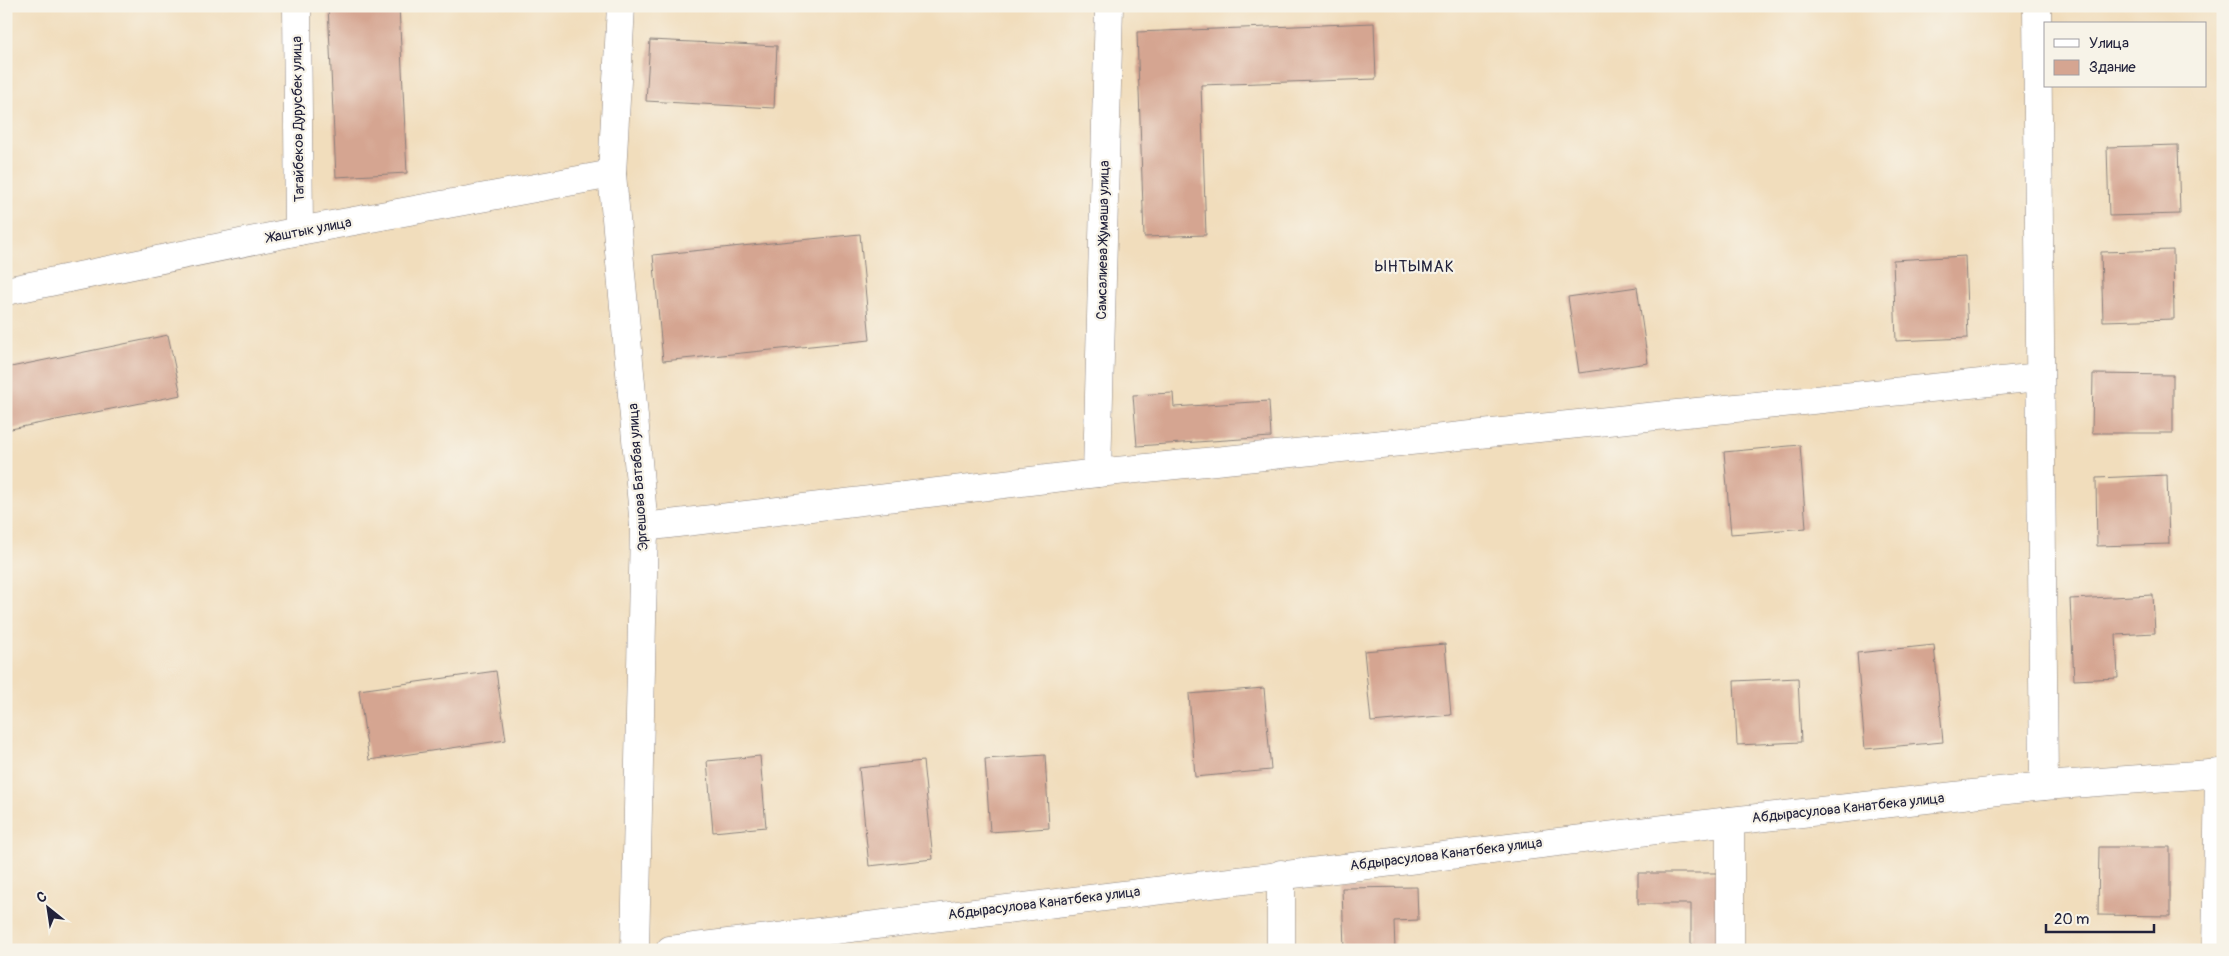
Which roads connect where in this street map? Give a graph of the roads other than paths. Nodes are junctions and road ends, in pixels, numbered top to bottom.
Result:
1 (297, 6) edge
2 (621, 6) edge
3 (1109, 6) edge
4 (2037, 6) edge
5 (612, 174) junction
6 (299, 231) junction
7 (6, 291) edge
8 (2040, 377) junction
9 (1097, 473) junction
10 (644, 527) junction
11 (2221, 773) edge
12 (2044, 786) junction
13 (1730, 820) junction
14 (1281, 874) junction
15 (635, 950) edge
16 (670, 950) edge
17 (1281, 950) edge
18 (1730, 950) edge
19 (2216, 950) edge

1 - 6 street, Тагайбеков Дурусбек улица
2 - 5 street, Эргешова Батабая улица
3 - 9 street, Самсалиева Жумаша улица
4 - 8 street
5 - 6 street, Жаштык улица
5 - 10 street, Эргешова Батабая улица
6 - 7 street, Жаштык улица
8 - 9 street
8 - 12 street
9 - 10 street
10 - 15 street, Эргешова Батабая улица
11 - 12 street, Абдырасулова Канатбека улица
11 - 19 street
12 - 13 street, Абдырасулова Канатбека улица
13 - 14 street, Абдырасулова Канатбека улица
13 - 18 street
14 - 16 street, Абдырасулова Канатбека улица
14 - 17 street

